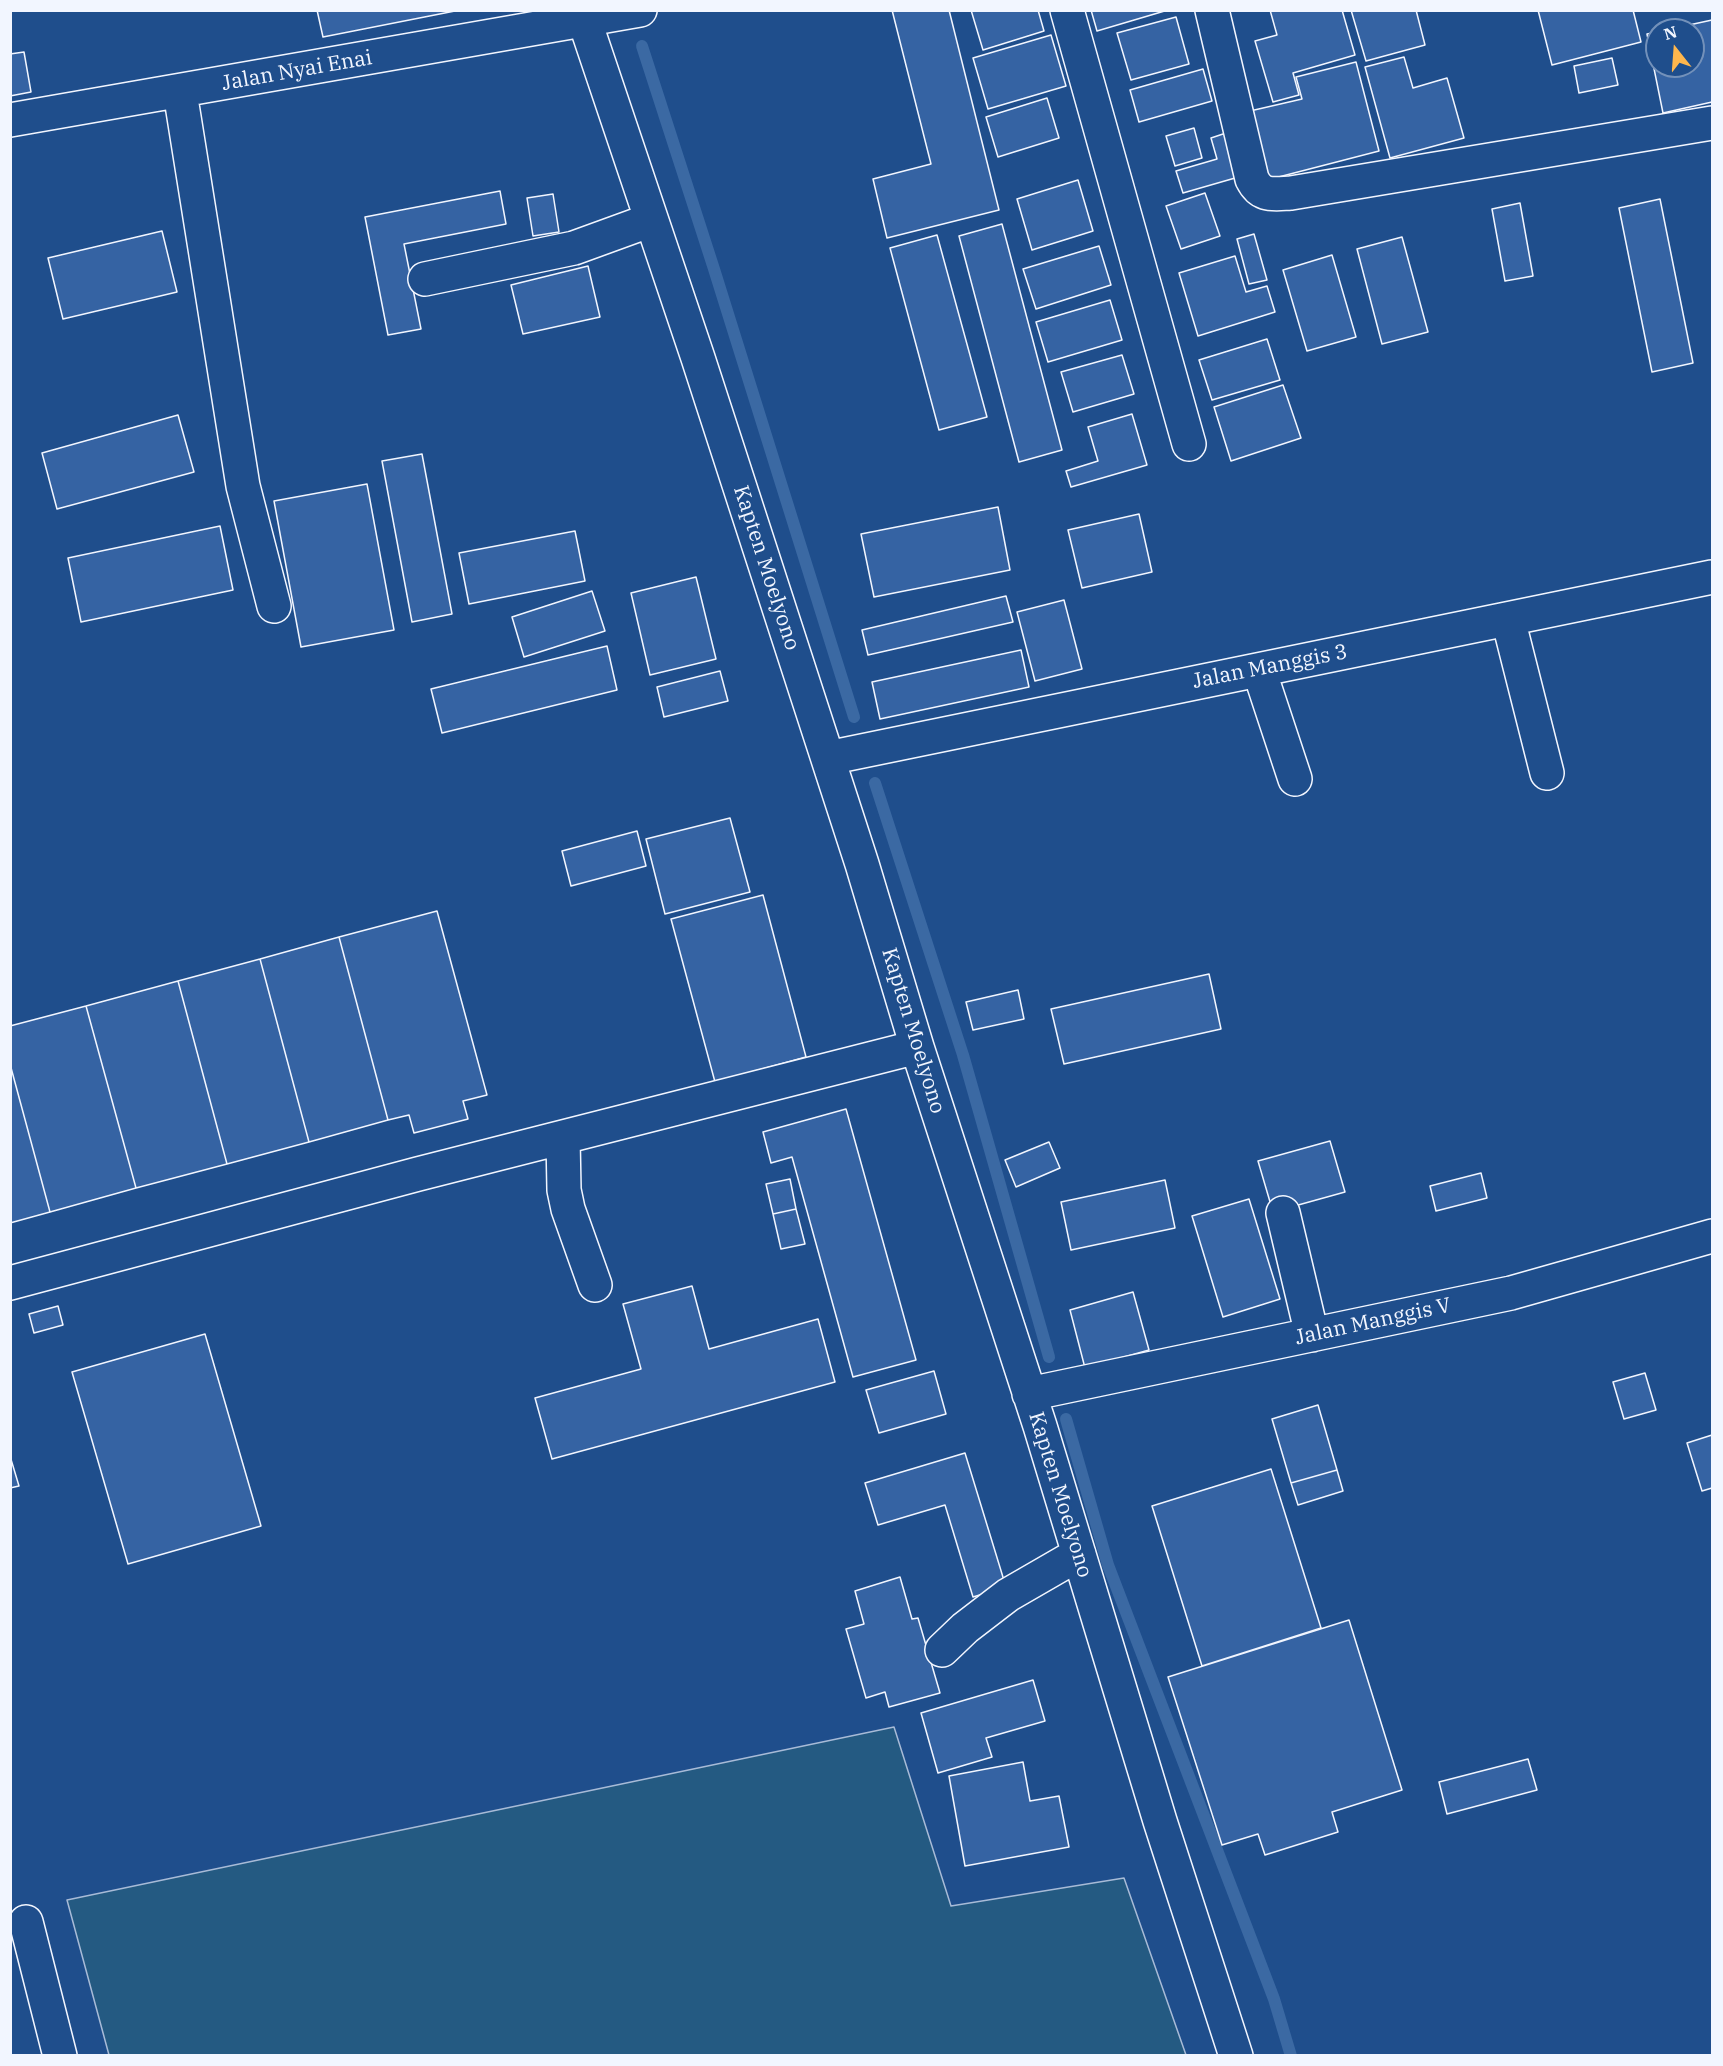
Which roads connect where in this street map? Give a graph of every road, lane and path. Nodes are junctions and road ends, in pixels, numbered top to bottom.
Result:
1 (640, 10) edge
2 (1067, 10) edge
3 (1212, 10) edge
4 (582, 15) edge
5 (180, 92) junction
6 (10, 120) edge
7 (1713, 123) edge
8 (651, 220) junction
9 (424, 279) dead end
10 (1189, 444) dead end
11 (1713, 578) edge
12 (274, 606) dead end
13 (1508, 619) junction
14 (1259, 669) junction
15 (828, 758) junction
16 (1547, 773) dead end
17 (1295, 779) dead end
18 (917, 1047) junction
19 (563, 1138) junction
20 (1283, 1213) dead end
21 (1713, 1236) edge
22 (10, 1283) edge
23 (595, 1285) dead end
24 (1312, 1335) junction
25 (1029, 1394) junction
26 (1079, 1554) junction
27 (942, 1650) dead end
28 (26, 1922) dead end
29 (60, 2055) edge
30 (1236, 2055) edge

1 - 4 street, Jalan Nyai Enai
2 - 10 street
3 - 7 street
4 - 5 street, Jalan Nyai Enai
4 - 8 street, Kapten Moelyono
5 - 6 street, Jalan Nyai Enai
5 - 12 street
8 - 9 street
8 - 15 street, Kapten Moelyono
11 - 13 street, Jalan Manggis 3
13 - 14 street, Jalan Manggis 3
13 - 16 street
14 - 15 street, Jalan Manggis 3
14 - 17 street
15 - 18 street, Kapten Moelyono
18 - 19 street
18 - 25 street, Kapten Moelyono
19 - 22 street
19 - 23 street
20 - 24 street
21 - 24 street, Jalan Manggis V
24 - 25 street, Jalan Manggis V
25 - 26 street, Kapten Moelyono
26 - 27 street
26 - 30 street, Kapten Moelyono
28 - 29 street

